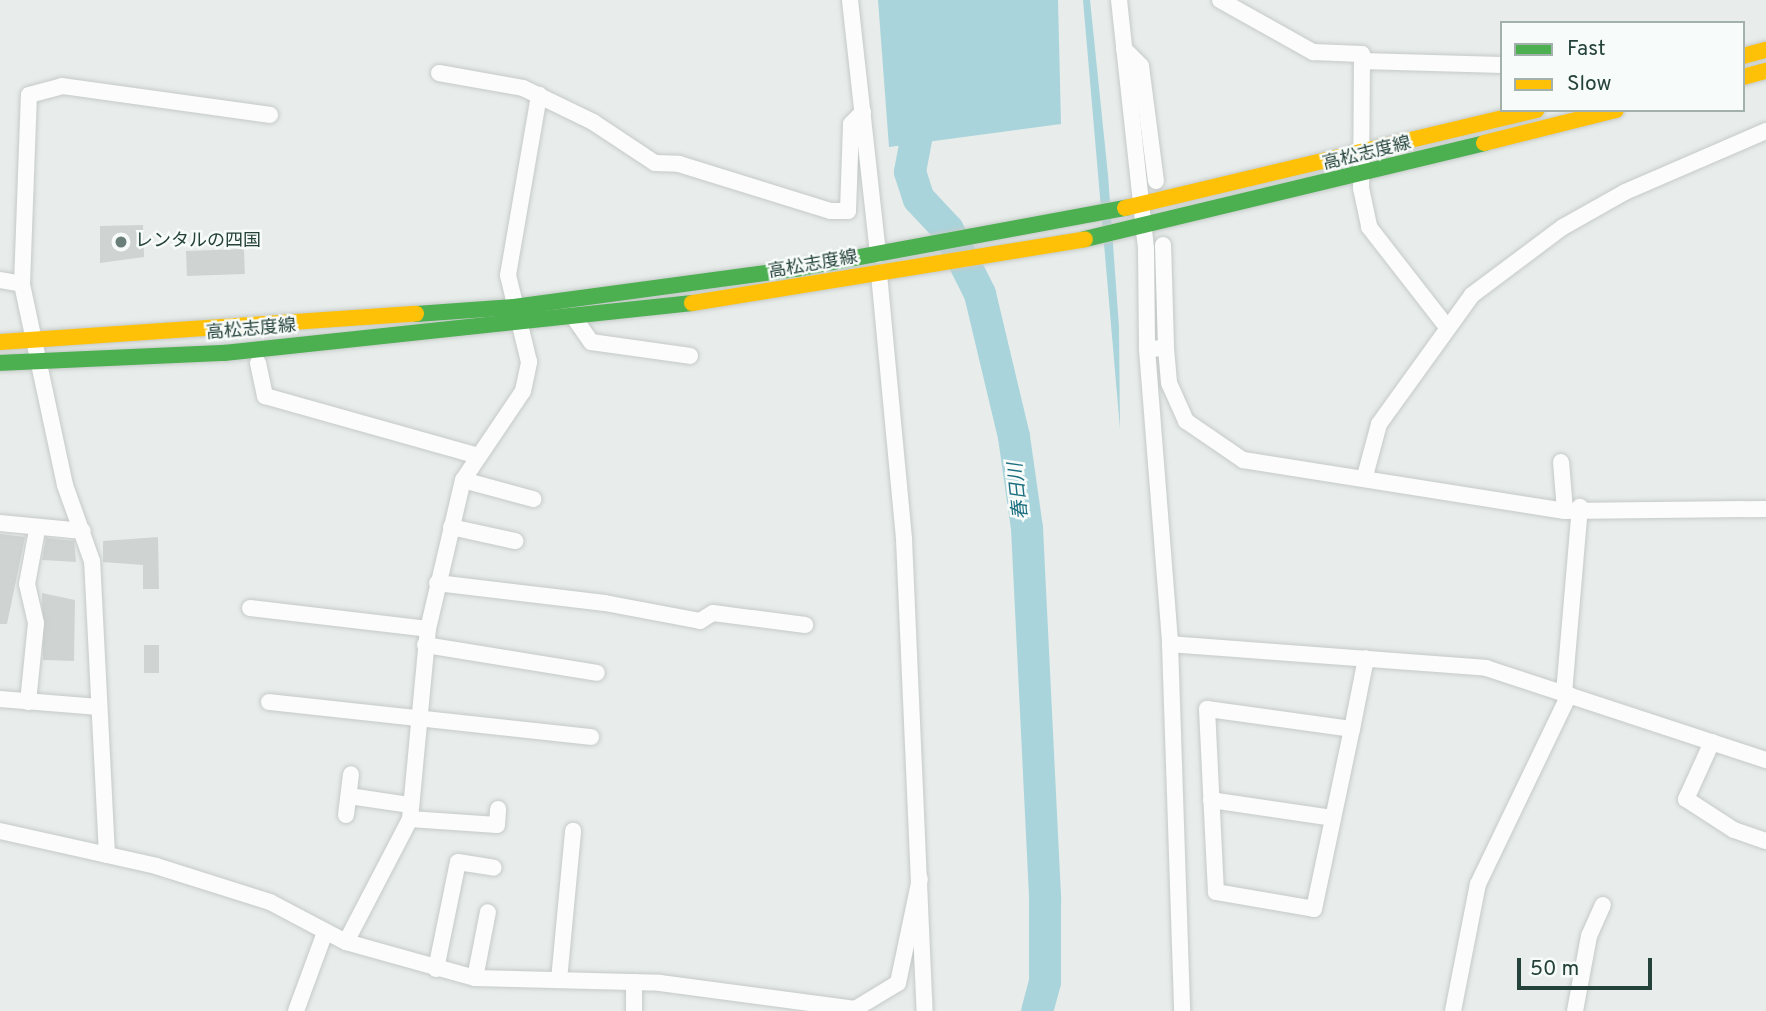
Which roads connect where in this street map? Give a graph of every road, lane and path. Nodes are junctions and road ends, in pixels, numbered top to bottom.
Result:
1 (1119, 0) edge
2 (1220, 0) edge
3 (849, 4) edge
4 (1124, 49) junction
5 (1766, 50) edge
6 (1745, 55) edge
7 (1362, 61) junction
8 (1500, 65) edge
9 (1766, 71) edge
10 (439, 73) dead end
11 (1745, 76) edge
12 (539, 94) junction
13 (863, 112) junction
14 (1526, 112) edge
15 (1608, 112) edge
16 (270, 115) dead end
17 (1766, 131) edge
18 (1363, 156) junction
19 (1361, 177) junction
20 (1156, 181) dead end
21 (1135, 205) junction
22 (1139, 230) junction
23 (1163, 245) dead end
24 (883, 252) junction
25 (885, 273) junction
26 (0, 280) edge
27 (22, 284) junction
28 (514, 307) junction
29 (575, 319) junction
30 (525, 325) junction
31 (1446, 326) junction
32 (0, 342) edge
33 (32, 342) junction
34 (1166, 348) junction
35 (1147, 349) junction
36 (690, 356) dead end
37 (36, 362) junction
38 (0, 363) edge
39 (258, 363) dead end
40 (474, 455) junction
41 (1561, 462) dead end
42 (1365, 476) junction
43 (463, 480) junction
44 (533, 499) dead end
45 (1572, 509) junction
46 (1766, 509) edge
47 (0, 523) edge
48 (451, 527) junction
49 (37, 530) junction
50 (83, 531) junction
51 (515, 541) dead end
52 (437, 583) junction
53 (250, 608) dead end
54 (805, 625) dead end
55 (427, 637) junction
56 (1170, 644) junction
57 (1366, 659) junction
58 (597, 673) dead end
59 (1566, 694) junction
60 (0, 699) edge
61 (29, 702) junction
62 (269, 702) dead end
63 (99, 707) junction
64 (416, 718) junction
65 (1352, 729) junction
66 (591, 737) dead end
67 (1712, 742) junction
68 (1766, 760) edge
69 (351, 774) dead end
70 (349, 796) junction
71 (1211, 800) junction
72 (498, 809) dead end
73 (410, 812) junction
74 (346, 814) dead end
75 (1333, 818) junction
76 (0, 831) edge
77 (573, 831) dead end
78 (1766, 841) edge
79 (107, 855) junction
80 (494, 868) dead end
81 (920, 878) junction
82 (550, 893) dead end
83 (567, 895) junction
84 (1603, 905) dead end
85 (488, 912) dead end
86 (325, 932) junction
87 (346, 942) junction
88 (436, 969) junction
89 (475, 978) junction
90 (559, 980) junction
91 (634, 982) junction
92 (296, 1011) edge
93 (634, 1011) edge
94 (925, 1011) edge
95 (1182, 1011) edge
96 (1453, 1011) edge
97 (1575, 1011) edge

1 - 4 street
2 - 7 street
3 - 13 street
4 - 20 street
4 - 21 street
5 - 6 main road
7 - 8 street
7 - 18 street
9 - 11 main road
10 - 12 street
12 - 13 street
12 - 28 street
13 - 24 street
14 - 18 main road, 高松志度線
15 - 19 main road, 高松志度線
16 - 27 street
17 - 31 street
18 - 19 street
18 - 21 main road, 高松志度線
19 - 22 main road, 高松志度線
19 - 31 street
21 - 22 street
21 - 24 main road, 高松志度線
22 - 25 main road, 高松志度線
22 - 35 street
23 - 34 street
24 - 28 main road, 高松志度線
25 - 29 main road, 高松志度線
25 - 81 street
26 - 27 street
27 - 33 street
28 - 30 street
28 - 33 main road, 高松志度線
29 - 30 main road, 高松志度線
29 - 36 street
30 - 37 main road, 高松志度線
30 - 40 street
31 - 42 street
32 - 33 main road, 高松志度線
33 - 37 street
34 - 35 street
34 - 42 street
35 - 56 street
37 - 38 main road, 高松志度線
37 - 50 street
39 - 40 street
40 - 43 street
41 - 45 street
42 - 45 street
43 - 44 street
43 - 48 street
45 - 46 street
45 - 59 street
47 - 49 street
48 - 51 street
48 - 52 street
49 - 50 street
49 - 61 street
50 - 63 street
52 - 54 street
52 - 55 street
53 - 55 street
55 - 58 street
55 - 64 street
56 - 57 street
56 - 95 street
57 - 59 street
57 - 65 street
59 - 67 street
59 - 96 street
60 - 61 street
61 - 63 street
62 - 64 street
63 - 79 street
64 - 66 street
64 - 73 street
65 - 71 street
65 - 75 street
67 - 68 street
67 - 78 street
69 - 70 street
70 - 73 street
70 - 74 street
71 - 75 street
71 - 75 street
72 - 73 street
73 - 87 street
76 - 79 street
77 - 83 street
79 - 86 street
80 - 88 street
81 - 91 street
81 - 94 street
82 - 83 street
83 - 90 street
84 - 97 street
85 - 89 street
86 - 87 street
86 - 92 street
87 - 88 street
88 - 89 street
89 - 90 street
90 - 91 street
91 - 93 street

